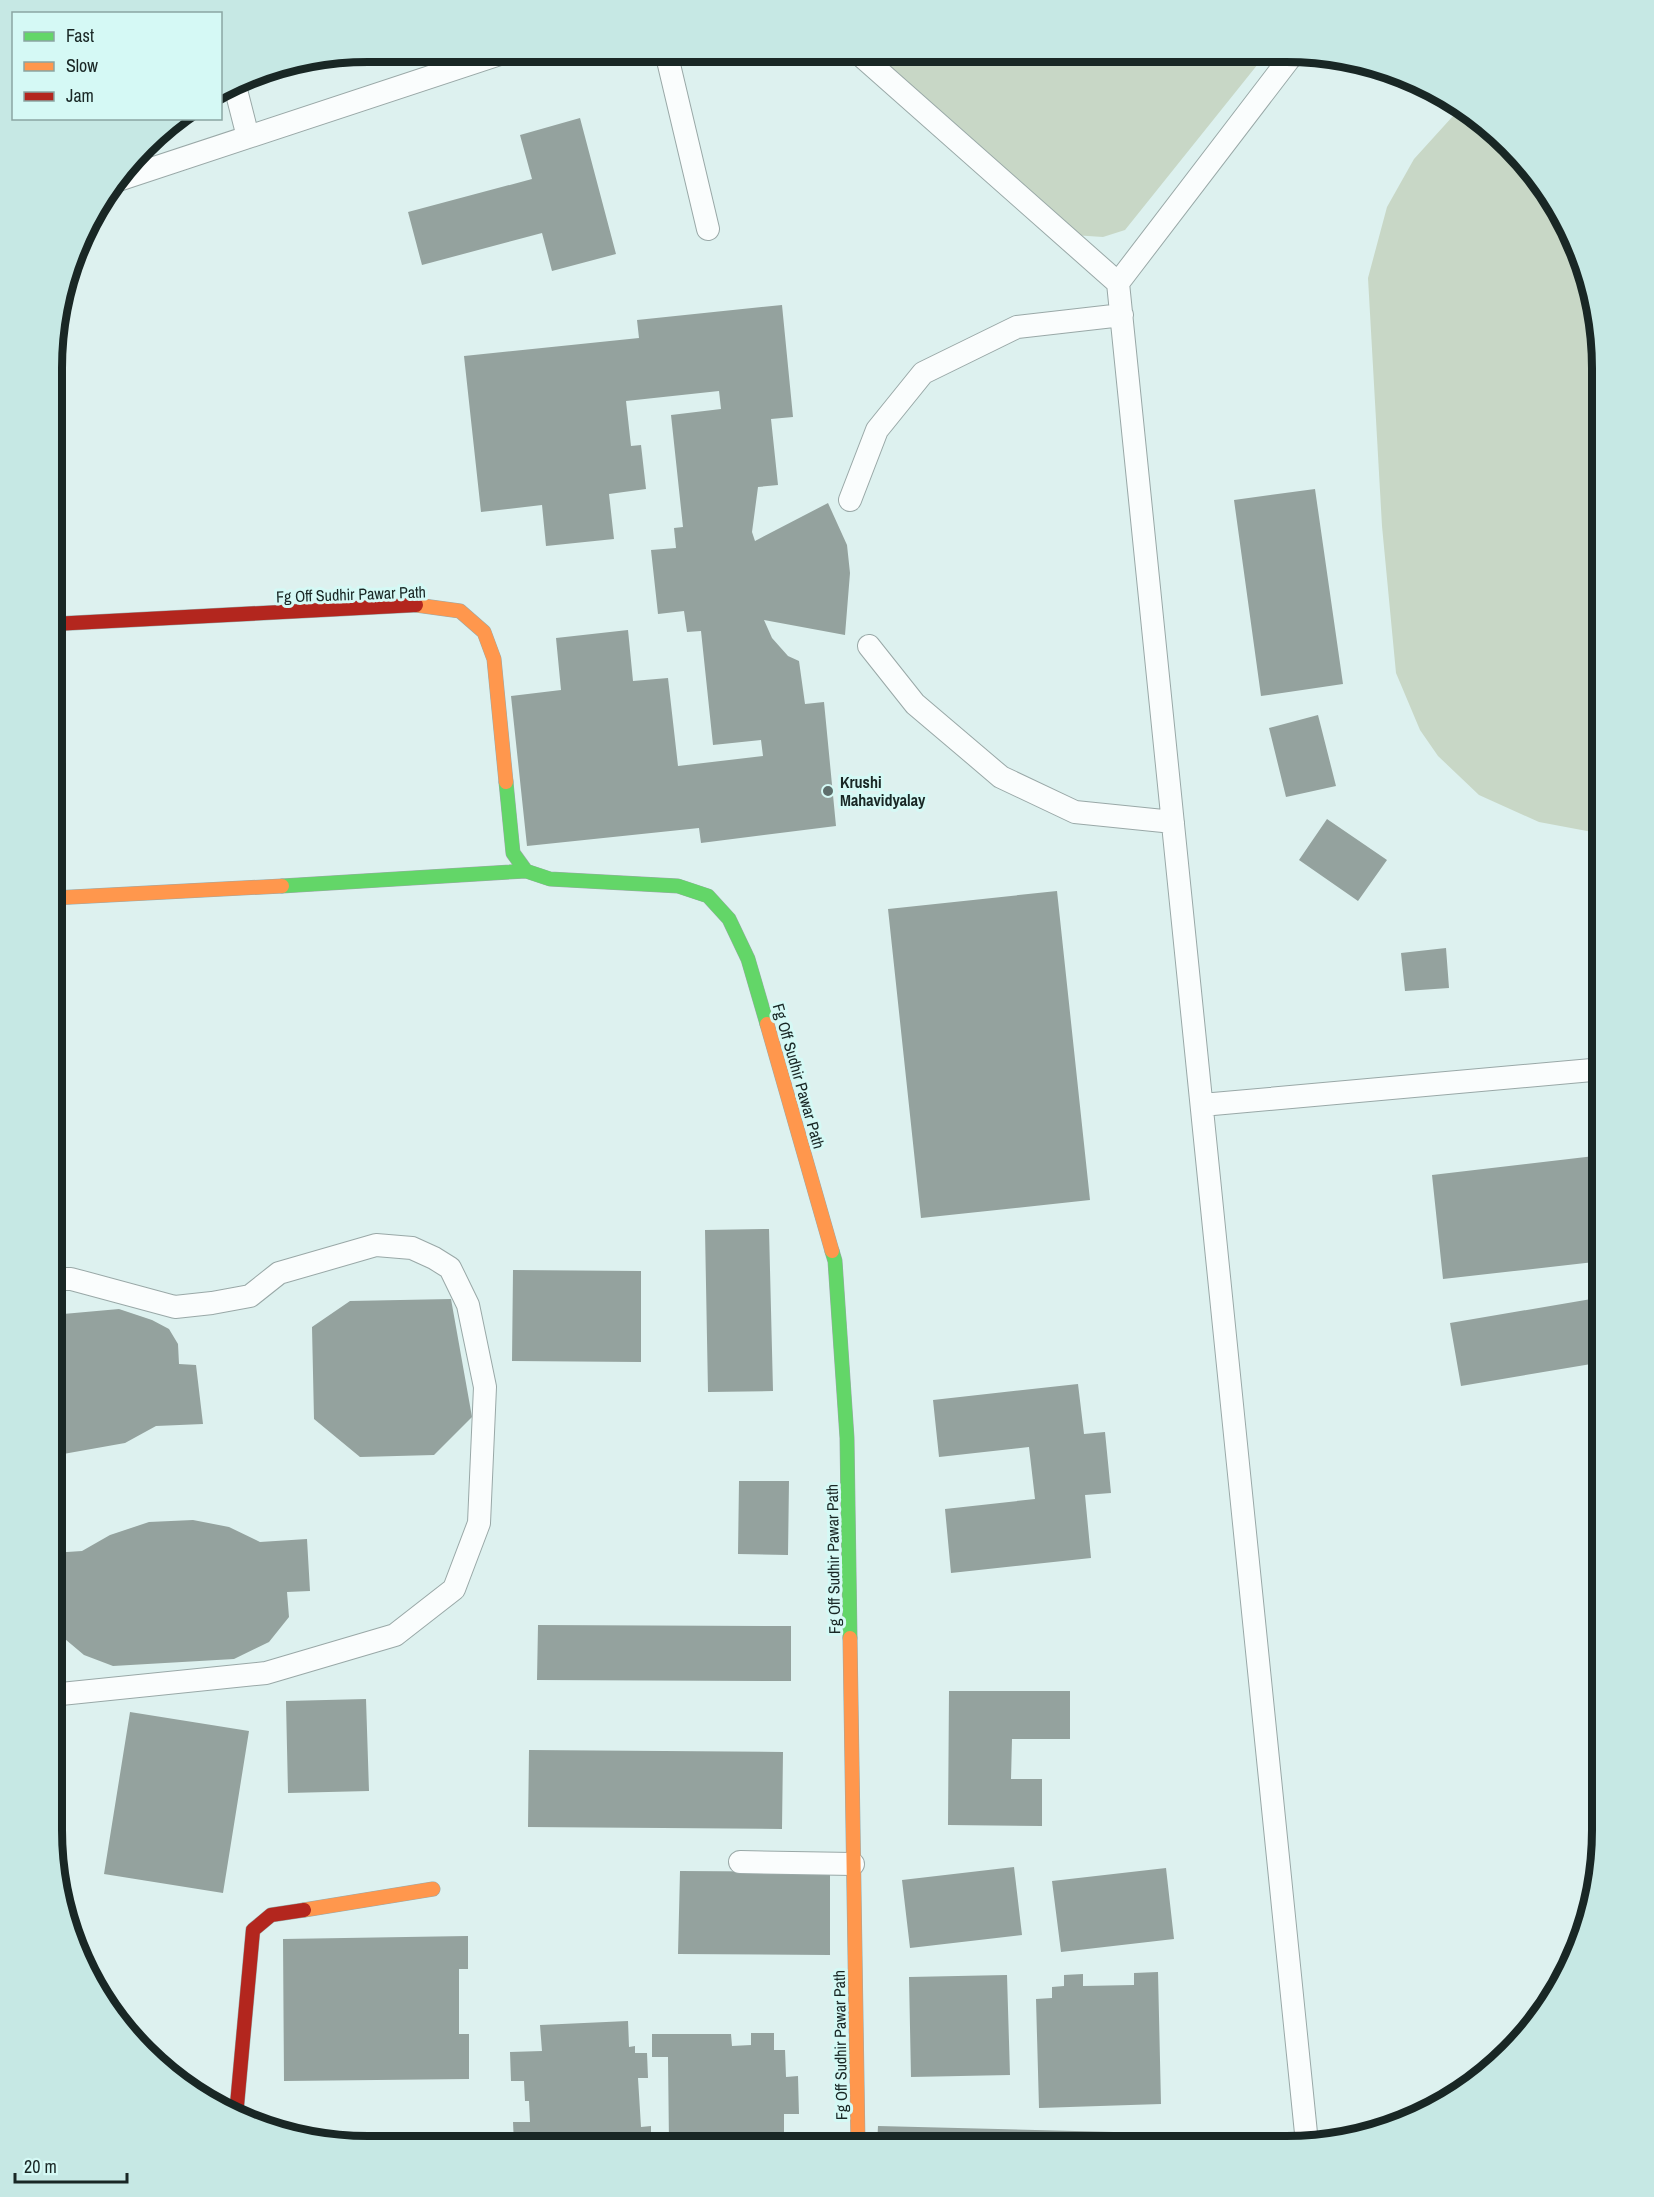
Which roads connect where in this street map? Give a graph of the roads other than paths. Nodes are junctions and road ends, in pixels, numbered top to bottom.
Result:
1 (476, 62) edge
2 (668, 62) edge
3 (868, 62) edge
4 (1287, 62) edge
5 (236, 91) edge
6 (248, 137) junction
7 (129, 176) edge
8 (708, 229) dead end
9 (1118, 283) junction
10 (1122, 315) junction
11 (850, 501) dead end
12 (62, 624) edge
13 (869, 646) dead end
14 (1173, 822) junction
15 (526, 871) junction
16 (62, 898) edge
17 (1592, 1070) edge
18 (1202, 1105) junction
19 (62, 1280) edge
20 (62, 1694) edge
21 (740, 1862) dead end
22 (853, 1864) junction
23 (433, 1889) dead end
24 (237, 2106) edge
25 (1306, 2135) edge
26 (858, 2136) edge

1 - 6 lane
2 - 8 lane
3 - 9 lane
4 - 9 lane
5 - 6 lane
6 - 7 lane
9 - 10 lane
10 - 11 lane
10 - 14 lane
12 - 15 street, Fg Off Sudhir Pawar Path
13 - 14 lane
14 - 18 lane
15 - 16 street
15 - 22 street, Fg Off Sudhir Pawar Path
17 - 18 lane
18 - 25 lane
19 - 20 lane
21 - 22 lane
22 - 26 street, Fg Off Sudhir Pawar Path
23 - 24 street

